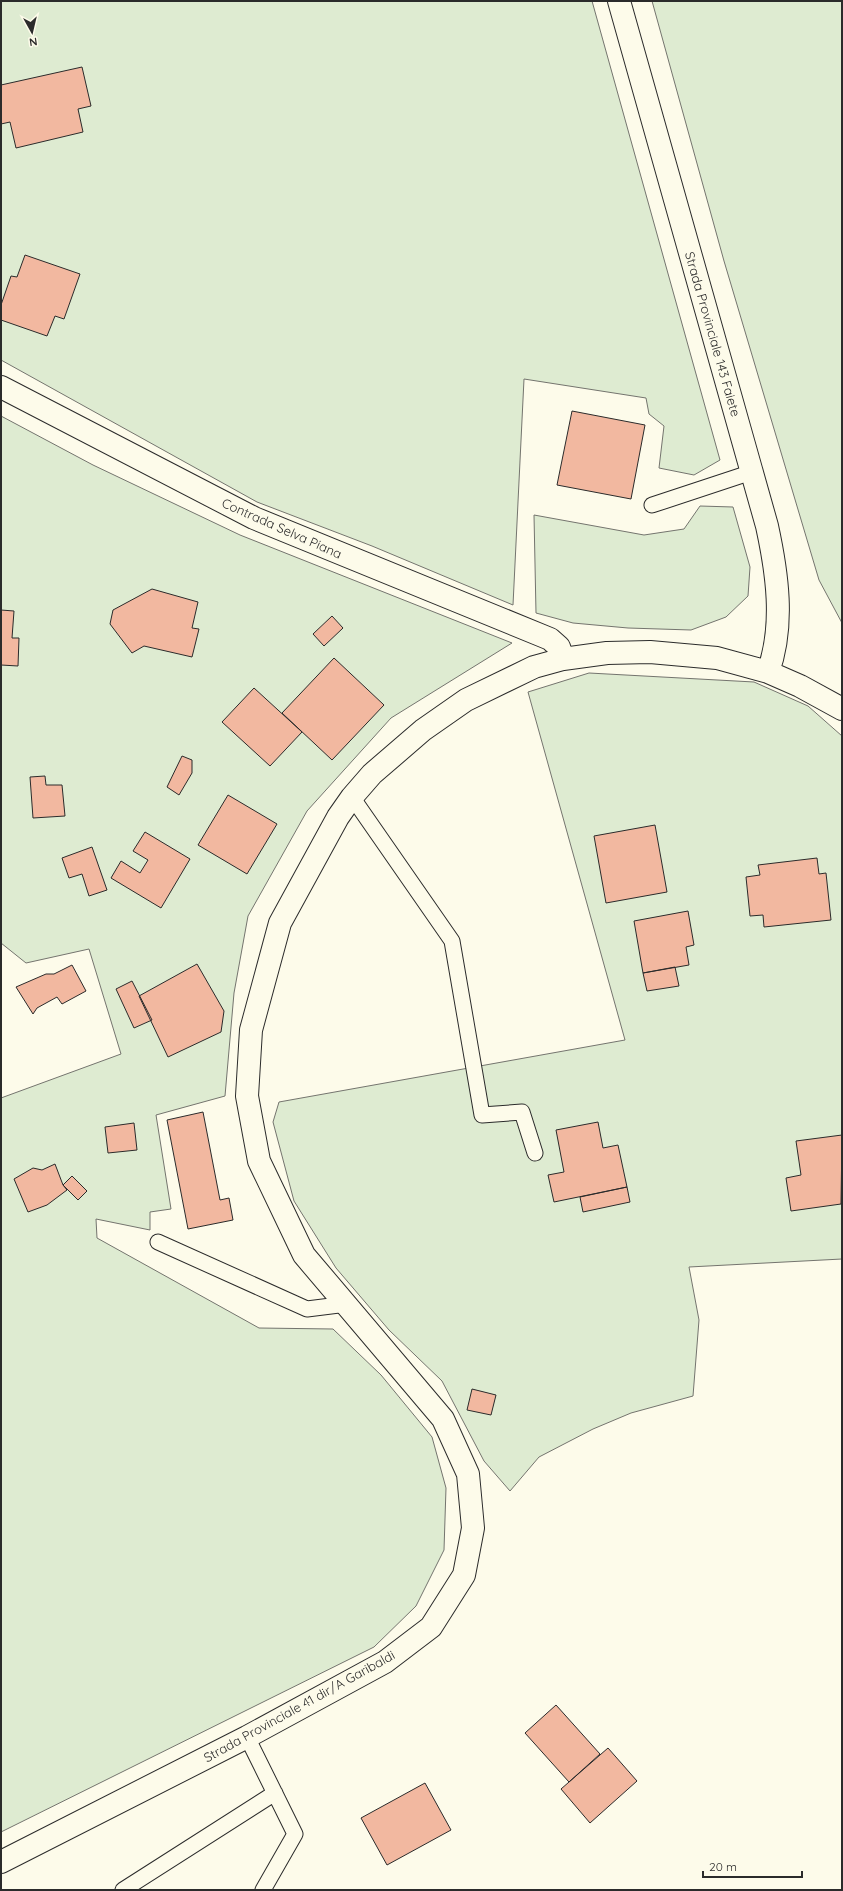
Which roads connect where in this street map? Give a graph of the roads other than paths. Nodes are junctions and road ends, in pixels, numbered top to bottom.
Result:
1 (619, 1) edge
2 (1, 387) edge
3 (752, 472) junction
4 (652, 505) dead end
5 (563, 659) junction
6 (768, 672) junction
7 (842, 709) edge
8 (352, 797) junction
9 (535, 1153) dead end
10 (158, 1242) dead end
11 (347, 1304) junction
12 (246, 1737) junction
13 (275, 1793) junction
14 (1, 1862) edge
15 (123, 1890) edge
16 (263, 1890) edge

1 - 3 main road, Strada Provinciale 143 Faiete
2 - 5 main road, Contrada Selva Piana
3 - 4 lane
3 - 6 main road, Strada Provinciale 143 Faiete
5 - 6 main road, Strada Provinciale 41 dir/A Garibaldi
5 - 8 main road, Strada Provinciale 41 dir/A Garibaldi
6 - 7 main road, Strada Provinciale 41 dir/A Garibaldi
8 - 9 lane
8 - 11 main road, Strada Provinciale 41 dir/A Garibaldi
10 - 11 lane
11 - 12 main road, Strada Provinciale 41 dir/A Garibaldi
12 - 13 lane
12 - 14 main road, Strada Provinciale 41 dir/A Garibaldi
13 - 15 lane
13 - 16 lane

